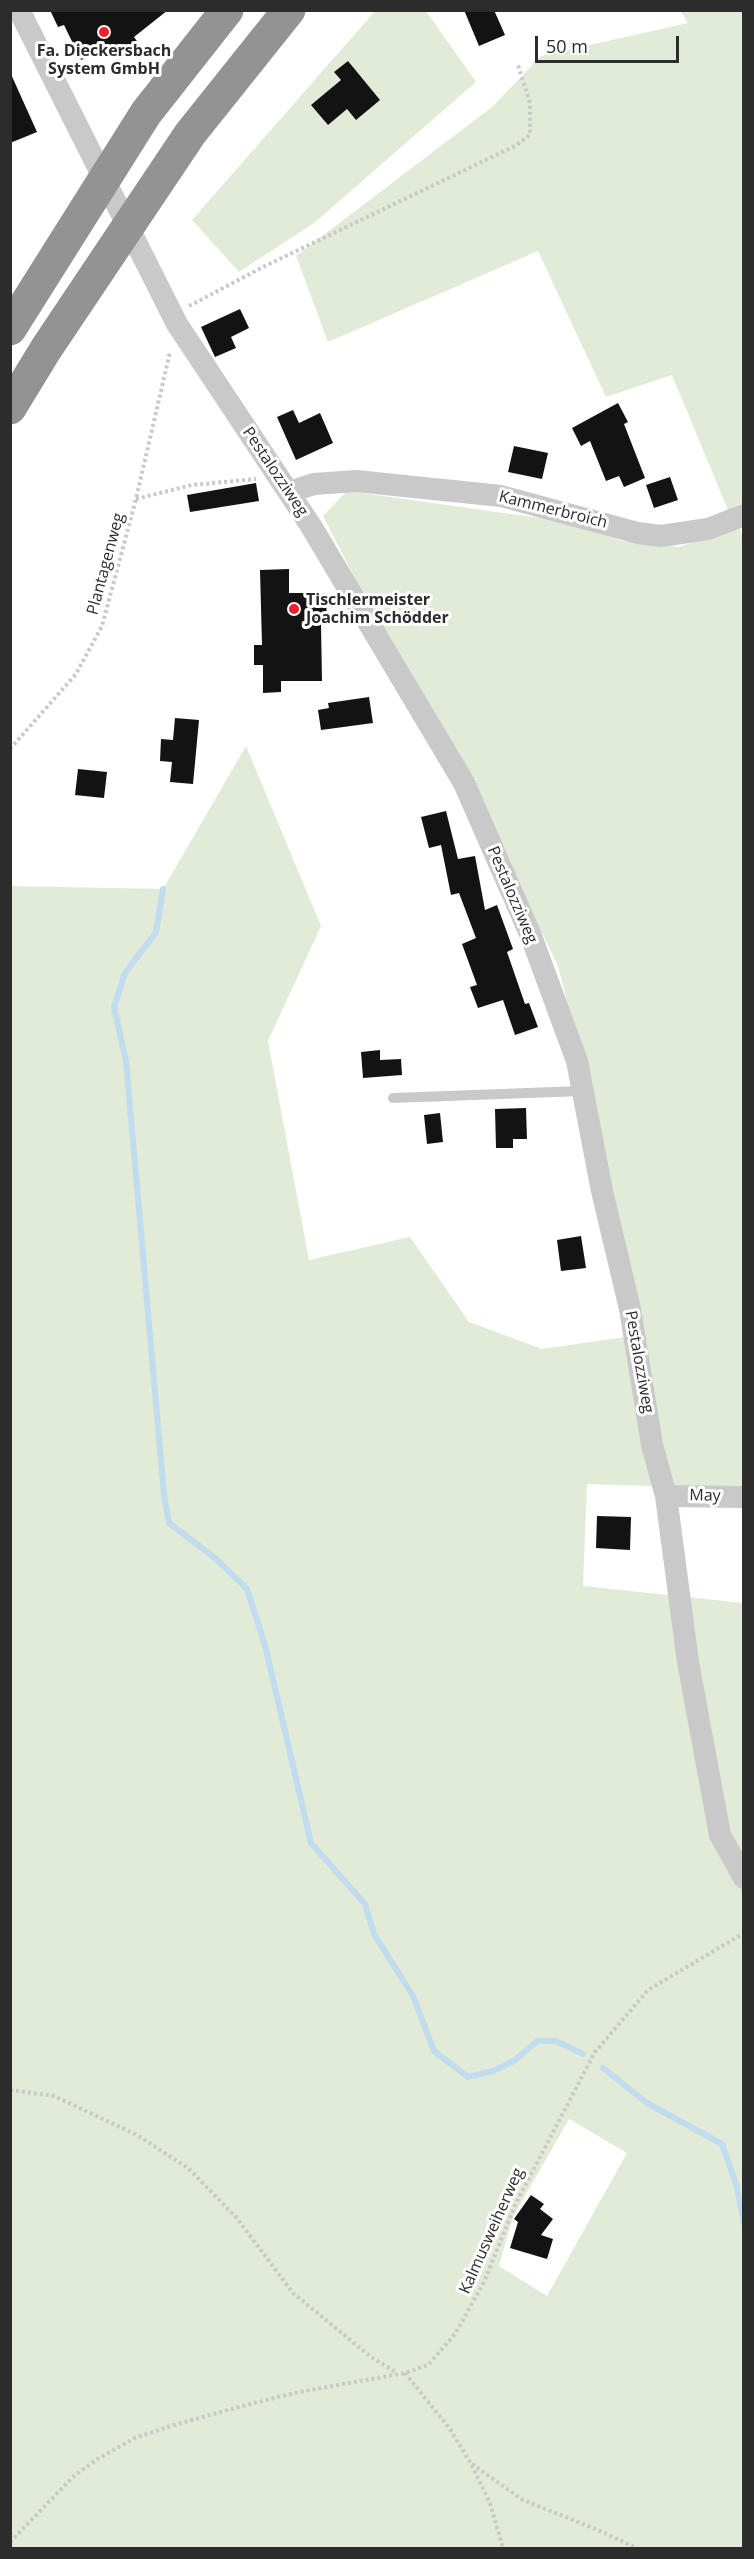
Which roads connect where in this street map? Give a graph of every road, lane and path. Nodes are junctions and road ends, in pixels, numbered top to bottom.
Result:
1 (20, 10) edge
2 (227, 10) edge
3 (289, 10) edge
4 (518, 65) dead end
5 (171, 313) junction
6 (10, 328) edge
7 (10, 408) edge
8 (283, 484) junction
9 (136, 499) junction
10 (744, 515) edge
11 (10, 738) edge
12 (20, 739) junction
13 (10, 749) edge
14 (582, 1091) junction
15 (393, 1098) dead end
16 (666, 1496) junction
17 (744, 1497) edge
18 (744, 1878) edge
19 (744, 1933) edge
20 (10, 2090) edge
21 (398, 2373) junction
22 (405, 2373) junction
23 (471, 2464) junction
24 (10, 2542) edge
25 (503, 2548) edge
26 (636, 2548) edge

1 - 5 street, Pestalozziweg
2 - 6 highway
3 - 7 highway
4 - 5 path
5 - 8 street, Pestalozziweg
5 - 9 path
8 - 9 path, Plantagenweg
8 - 10 street, Kammerbroich
8 - 14 street, Pestalozziweg
9 - 12 path, Plantagenweg
11 - 12 path
12 - 13 path, Plantagenweg
14 - 15 lane
14 - 16 street, Pestalozziweg
16 - 17 street, May
16 - 18 street, Pestalozziweg
19 - 22 path, Kalmusweiherweg
20 - 21 path
21 - 22 path, Kalmusweiherweg
21 - 24 path, Kalmusweiherweg
22 - 23 path
23 - 25 path
23 - 26 path

